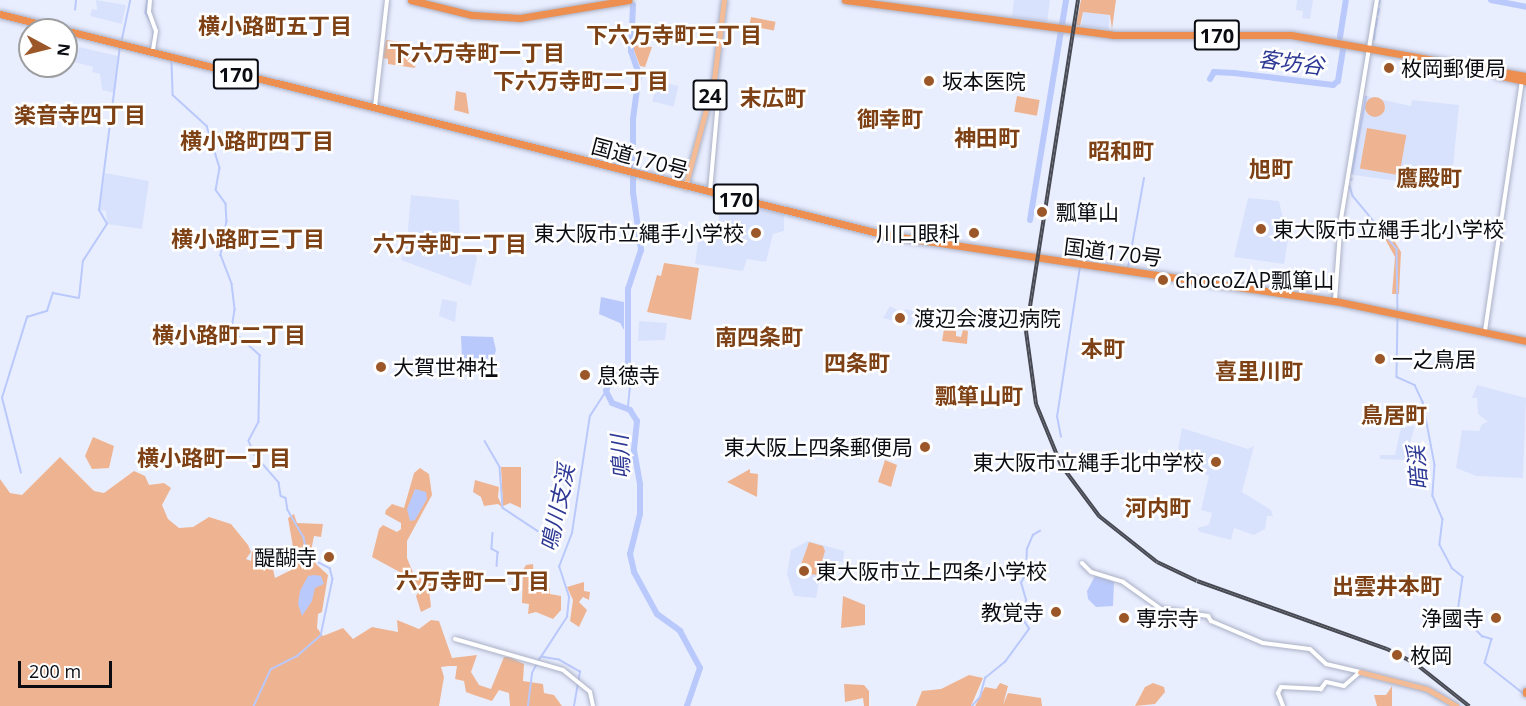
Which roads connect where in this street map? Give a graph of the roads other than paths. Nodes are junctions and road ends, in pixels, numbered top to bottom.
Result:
1 (150, 0) edge
2 (387, 0) edge
3 (411, 0) edge
4 (629, 0) edge
5 (724, 0) edge
6 (844, 0) edge
7 (1377, 0) edge
8 (0, 14) edge
9 (1369, 49) junction
10 (153, 51) junction
11 (1525, 77) edge
12 (713, 83) junction
13 (375, 107) junction
14 (685, 187) junction
15 (710, 193) junction
16 (1335, 301) junction
17 (1485, 331) junction
18 (1526, 341) edge
19 (1082, 563) dead end
20 (455, 639) dead end
21 (1360, 672) junction
22 (593, 706) edge
23 (1283, 706) edge
24 (1457, 706) edge

1 - 10 street
2 - 13 street
3 - 4 highway
5 - 12 main road, 24
6 - 9 highway, 170
7 - 9 street
8 - 10 highway, 国道170号 / 170
9 - 11 highway, 170
9 - 16 street
10 - 13 highway, 国道170号 / 170
11 - 17 street
12 - 14 main road, 24
12 - 15 street
13 - 14 highway, 国道170号 / 170
14 - 15 highway, 国道170号 / 170
15 - 16 highway, 国道170号 / 170
16 - 17 highway, 国道170号 / 170
17 - 18 highway, 国道170号 / 170
19 - 21 street
20 - 22 street
21 - 23 street
21 - 24 main road

